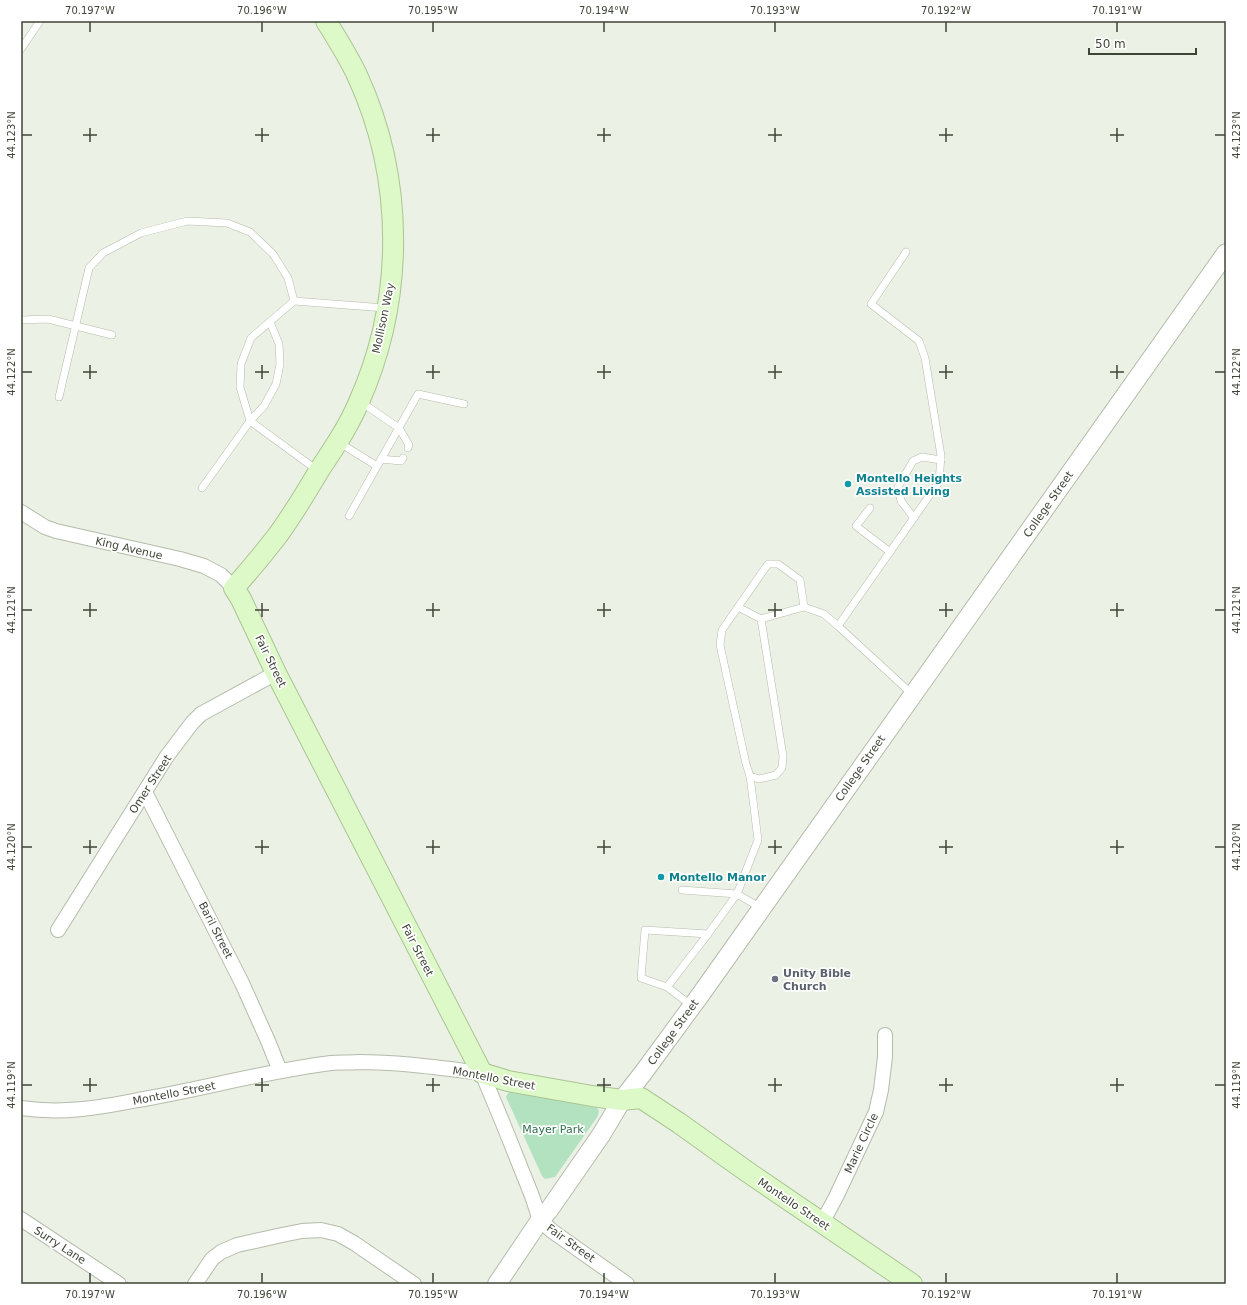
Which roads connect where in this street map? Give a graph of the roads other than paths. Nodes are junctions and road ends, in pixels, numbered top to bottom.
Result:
1 (40, 21) edge
2 (326, 21) edge
3 (21, 49) edge
4 (906, 252) dead end
5 (1226, 253) edge
6 (294, 301) junction
7 (387, 309) junction
8 (21, 320) edge
9 (270, 322) junction
10 (76, 326) junction
11 (112, 335) dead end
12 (59, 397) dead end
13 (359, 401) junction
14 (464, 404) dead end
15 (250, 421) junction
16 (399, 428) junction
17 (337, 442) junction
18 (408, 448) dead end
19 (403, 458) dead end
20 (381, 459) junction
21 (941, 460) junction
22 (377, 466) junction
23 (319, 471) junction
24 (202, 488) dead end
25 (870, 508) dead end
26 (21, 512) edge
27 (349, 516) dead end
28 (914, 518) junction
29 (890, 552) junction
30 (234, 588) junction
31 (738, 607) junction
32 (804, 607) junction
33 (761, 619) junction
34 (838, 626) junction
35 (276, 672) junction
36 (912, 694) junction
37 (750, 776) junction
38 (145, 792) junction
39 (682, 890) dead end
40 (737, 894) junction
41 (761, 908) junction
42 (58, 930) dead end
43 (708, 934) junction
44 (667, 987) junction
45 (692, 1006) junction
46 (885, 1035) dead end
47 (280, 1071) junction
48 (482, 1074) junction
49 (622, 1100) junction
50 (21, 1108) edge
51 (21, 1219) edge
52 (540, 1220) junction
53 (822, 1223) junction
54 (119, 1284) edge
55 (195, 1284) edge
56 (414, 1284) edge
57 (497, 1284) edge
58 (627, 1284) edge
59 (912, 1284) edge

1 - 3 lane
2 - 7 main road, Mollison Way
4 - 21 lane
5 - 36 street, College Street
6 - 7 lane
6 - 9 lane
6 - 10 lane
7 - 13 main road, Mollison Way
8 - 10 lane
9 - 15 lane
9 - 15 lane
10 - 11 lane
10 - 12 lane
13 - 16 lane
13 - 17 main road, Mollison Way
14 - 16 lane
15 - 23 lane
15 - 24 lane
16 - 18 lane
16 - 20 lane
17 - 22 lane
17 - 23 main road, Mollison Way
19 - 20 lane
20 - 22 lane
21 - 28 lane
21 - 28 lane
22 - 27 lane
23 - 30 main road, Mollison Way
25 - 29 lane
26 - 30 street, King Avenue
28 - 29 lane
29 - 34 lane
30 - 35 main road, Fair Street
31 - 32 lane
31 - 33 lane
31 - 37 lane
32 - 33 lane
32 - 34 lane
33 - 37 lane
34 - 36 lane
35 - 38 street, Omer Street
35 - 48 main road, Fair Street
36 - 41 street, College Street
37 - 40 lane
38 - 42 street, Omer Street
38 - 47 street, Baril Street
39 - 40 lane
40 - 41 lane
40 - 43 lane
41 - 45 street, College Street
43 - 44 lane
43 - 44 lane
44 - 45 lane
45 - 49 street, College Street
46 - 53 street, Marie Circle
47 - 48 street, Montello Street
47 - 50 street, Montello Street
48 - 49 main road, Montello Street
48 - 52 street, Fair Street
49 - 52 street, College Street
49 - 53 main road, Montello Street
51 - 54 street, Surry Lane
52 - 57 street, College Street
52 - 58 street, Fair Street
53 - 59 main road, Montello Street
55 - 56 street

